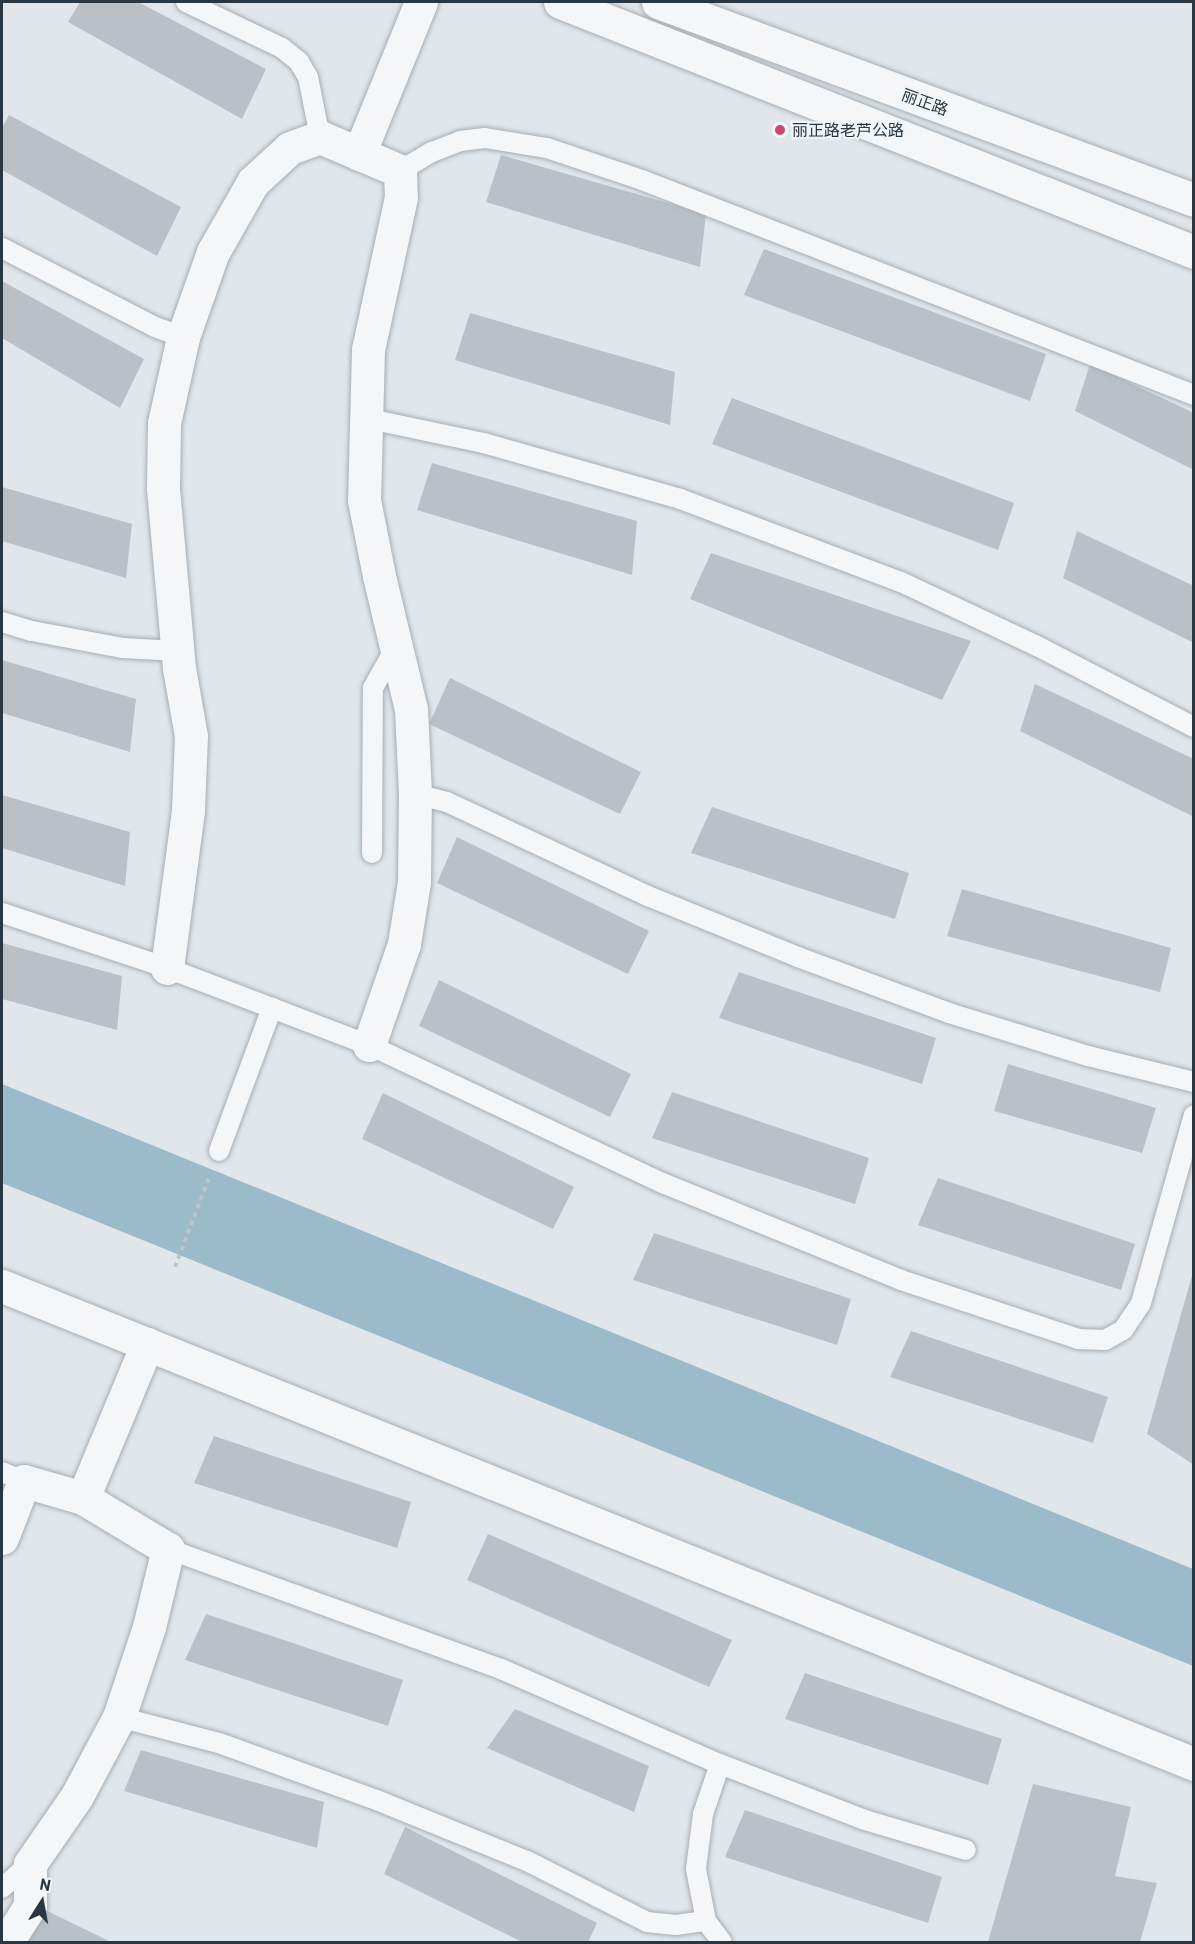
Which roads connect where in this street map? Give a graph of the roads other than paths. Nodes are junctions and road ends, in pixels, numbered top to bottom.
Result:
1 (186, 2) edge
2 (421, 2) edge
3 (560, 2) edge
4 (658, 2) edge
5 (320, 137) junction
6 (360, 154) junction
7 (400, 171) junction
8 (1194, 200) edge
9 (2, 248) edge
10 (1194, 252) edge
11 (183, 337) junction
12 (1194, 395) edge
13 (365, 418) junction
14 (2, 622) edge
15 (396, 647) junction
16 (178, 651) junction
17 (1194, 727) edge
18 (415, 794) junction
19 (372, 853) dead end
20 (2, 913) edge
21 (167, 968) junction
22 (272, 1008) junction
23 (369, 1045) junction
24 (1194, 1082) edge
25 (1194, 1115) edge
26 (219, 1152) road end
27 (2, 1286) edge
28 (147, 1344) junction
29 (13, 1476) edge
30 (83, 1498) junction
31 (2, 1538) edge
32 (168, 1549) junction
33 (119, 1716) junction
34 (720, 1764) junction
35 (1194, 1764) edge
36 (966, 1850) dead end
37 (30, 1864) junction
38 (2, 1888) edge
39 (706, 1921) junction
40 (7, 1942) edge
41 (722, 1942) edge

1 - 5 lane
2 - 6 street
3 - 10 street
4 - 8 street, 丽正路
5 - 6 street
5 - 11 street
6 - 7 street
7 - 12 lane
7 - 13 street
9 - 11 lane
11 - 16 street
13 - 15 street
13 - 17 lane
14 - 16 lane
15 - 18 street
15 - 19 lane
16 - 21 street
18 - 23 street
18 - 24 lane
20 - 21 lane
21 - 22 lane
22 - 23 lane
22 - 26 lane
23 - 25 lane
27 - 28 street
28 - 30 street
28 - 35 street
29 - 30 street
29 - 31 street
30 - 32 street
32 - 33 street
32 - 34 lane
33 - 37 street
33 - 39 lane
34 - 36 lane
34 - 39 lane
37 - 38 lane
37 - 40 street
39 - 41 lane

